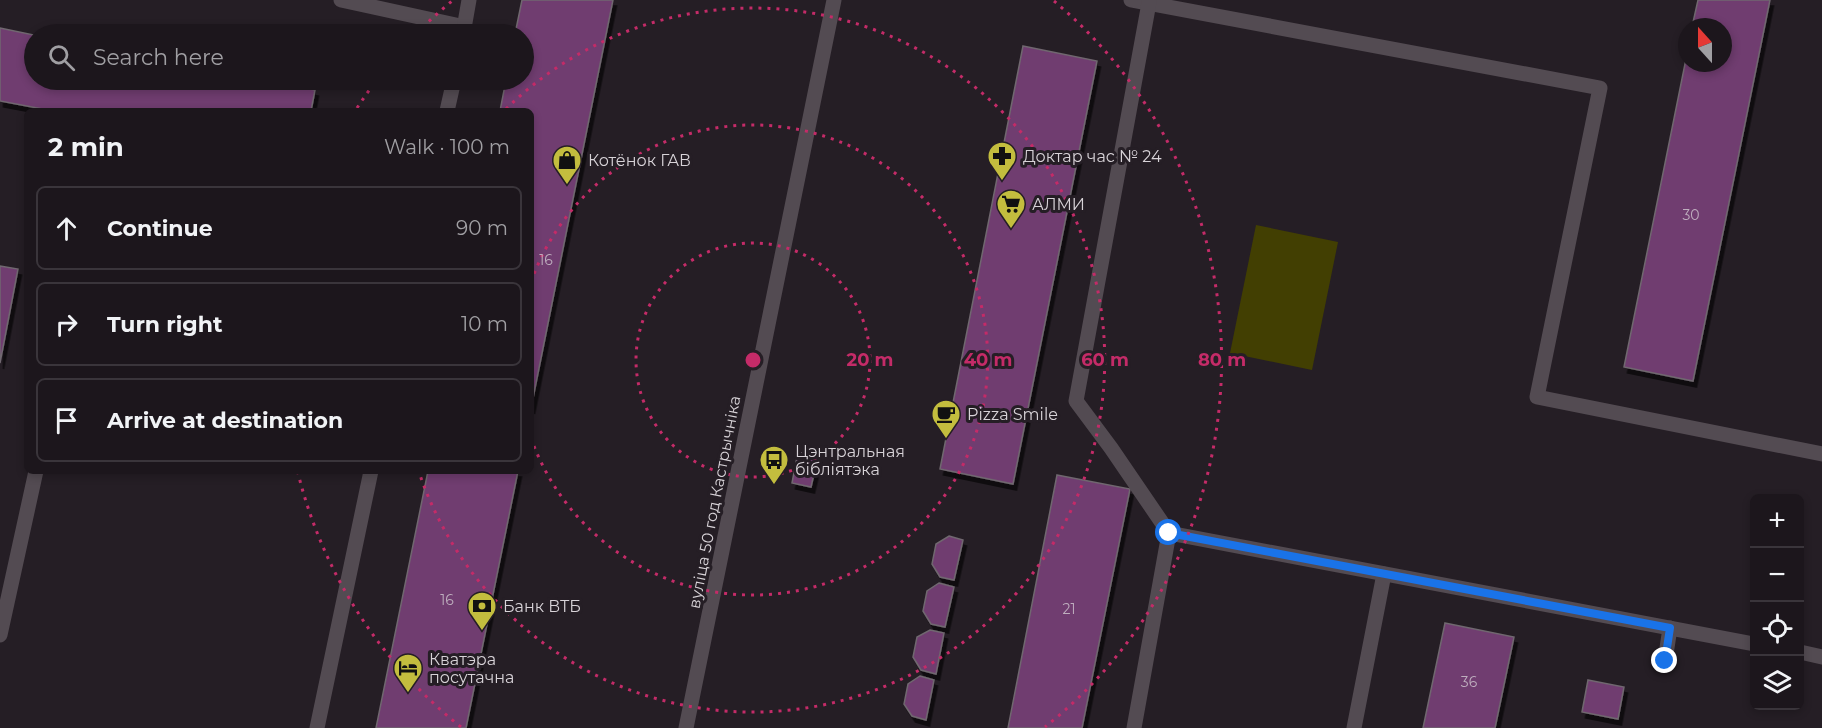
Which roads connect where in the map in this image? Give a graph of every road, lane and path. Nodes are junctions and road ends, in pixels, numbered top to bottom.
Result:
1 (341, 0) edge
2 (469, 0) edge
3 (834, 0) edge
4 (1131, 0) edge
5 (1149, 3) junction
6 (436, 24) edge
7 (465, 24) edge
8 (452, 90) edge
9 (448, 108) edge
10 (1822, 454) edge
11 (35, 474) edge
12 (370, 474) edge
13 (1169, 533) junction
14 (1384, 574) junction
15 (1670, 628) junction
16 (0, 635) edge
17 (1750, 643) edge
18 (1804, 653) edge
19 (1822, 657) edge
20 (1665, 661) dead end
21 (317, 728) edge
22 (686, 728) edge
23 (1134, 728) edge
24 (1354, 728) edge

1 - 6 street
2 - 7 street
3 - 22 street, вуліца 50 год Кастрычніка
4 - 5 street
5 - 10 street
5 - 13 street
8 - 9 street
11 - 16 street
12 - 21 street
13 - 14 street
13 - 23 street
14 - 15 street
14 - 24 street
15 - 17 street
15 - 20 street
18 - 19 street

